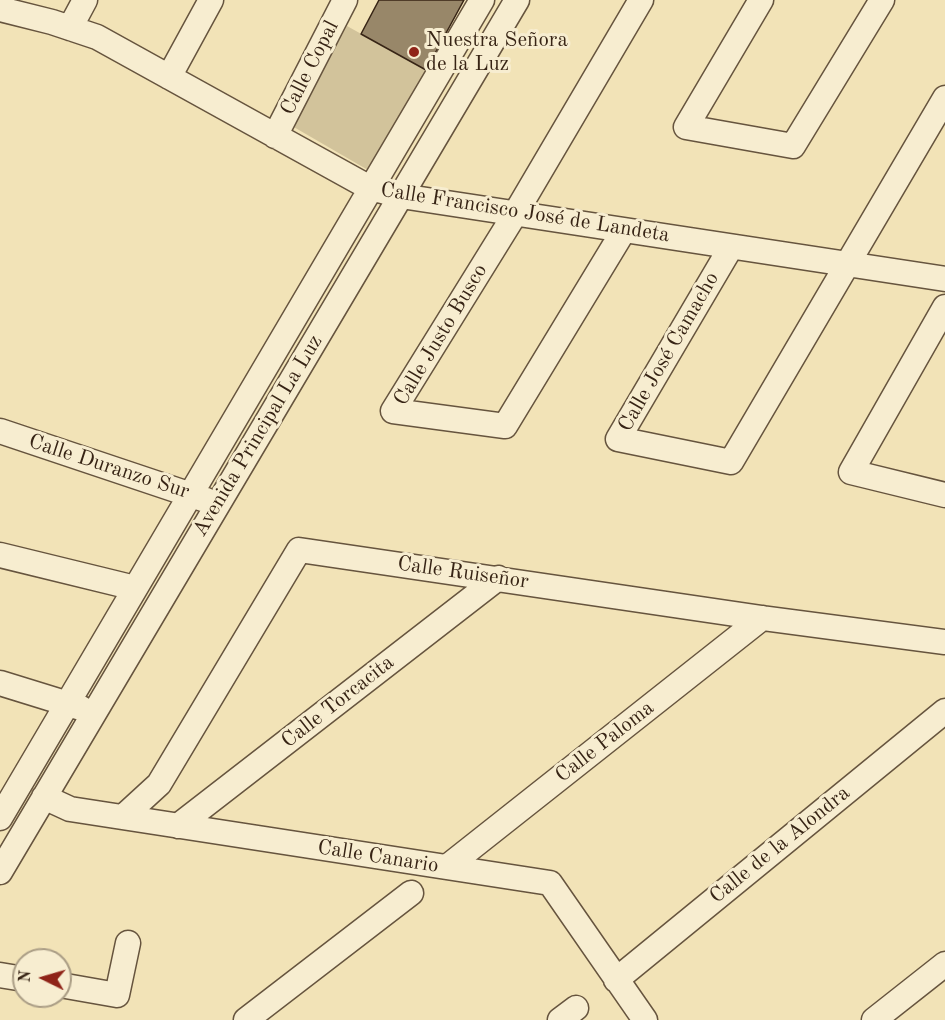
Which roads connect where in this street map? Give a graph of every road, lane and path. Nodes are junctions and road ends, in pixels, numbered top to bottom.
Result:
1 (85, 0) edge
2 (211, 0) edge
3 (345, 0) edge
4 (482, 0) edge
5 (517, 0) edge
6 (641, 0) edge
7 (761, 0) edge
8 (882, 0) edge
9 (0, 9) edge
10 (70, 28) junction
11 (169, 77) junction
12 (945, 98) edge
13 (275, 136) junction
14 (370, 188) junction
15 (401, 196) junction
16 (515, 214) junction
17 (624, 230) junction
18 (731, 247) junction
19 (846, 264) junction
20 (945, 279) edge
21 (945, 307) edge
22 (0, 431) edge
23 (190, 494) junction
24 (945, 495) edge
25 (218, 504) junction
26 (0, 555) edge
27 (498, 578) junction
28 (135, 588) junction
29 (762, 618) junction
30 (945, 642) edge
31 (0, 683) edge
32 (68, 704) junction
33 (945, 711) edge
34 (95, 712) junction
35 (6, 796) edge
36 (44, 797) junction
37 (123, 817) junction
38 (0, 818) edge
39 (178, 826) junction
40 (447, 867) junction
41 (0, 872) edge
42 (411, 893) dead end
43 (128, 943) dead end
44 (945, 964) edge
45 (616, 980) junction
46 (72, 987) edge
47 (246, 1020) edge
48 (645, 1020) edge
49 (874, 1020) edge

1 - 10 street
2 - 11 street
3 - 13 street, Calle Copal
4 - 14 street, Avenida Principal La Luz
5 - 15 street, Avenida Principal La Luz
6 - 16 street
7 - 8 street
9 - 10 street, Calle Francisco José de Landeta
10 - 11 street, Calle Francisco José de Landeta
11 - 13 street, Calle Francisco José de Landeta
12 - 19 street
13 - 14 street, Calle Francisco José de Landeta
14 - 15 street, Calle Francisco José de Landeta
14 - 23 street, Avenida Principal La Luz
15 - 16 street, Calle Francisco José de Landeta
15 - 25 street, Avenida Principal La Luz
16 - 17 street, Calle Francisco José de Landeta
16 - 17 street, Calle Justo Busco
17 - 18 street, Calle Francisco José de Landeta
18 - 19 street, Calle Francisco José de Landeta
18 - 19 street, Calle José Camacho
19 - 20 street, Calle Francisco José de Landeta
21 - 24 street
22 - 23 street, Calle Duranzo Sur
23 - 25 street, Calle Duranzo Sur
23 - 28 street, Avenida Principal La Luz
25 - 34 street, Avenida Principal La Luz
26 - 28 street
27 - 29 street, Calle Ruiseñor
27 - 37 street, Calle Ruiseñor
27 - 39 street, Calle Torcacita
28 - 32 street, Avenida Principal La Luz
29 - 30 street, Calle Ruiseñor
29 - 40 street, Calle Paloma
31 - 32 street
32 - 34 street
32 - 35 street, Avenida Principal La Luz
33 - 45 street, Calle de la Alondra
34 - 36 street, Avenida Principal La Luz
35 - 38 street, Avenida Principal La Luz
36 - 37 street, Calle Canario
36 - 41 street, Avenida Principal La Luz
37 - 39 street, Calle Canario
39 - 40 street, Calle Canario
40 - 45 street, Calle Canario
42 - 47 street
43 - 46 street
44 - 49 street
45 - 48 street, Calle Canario

